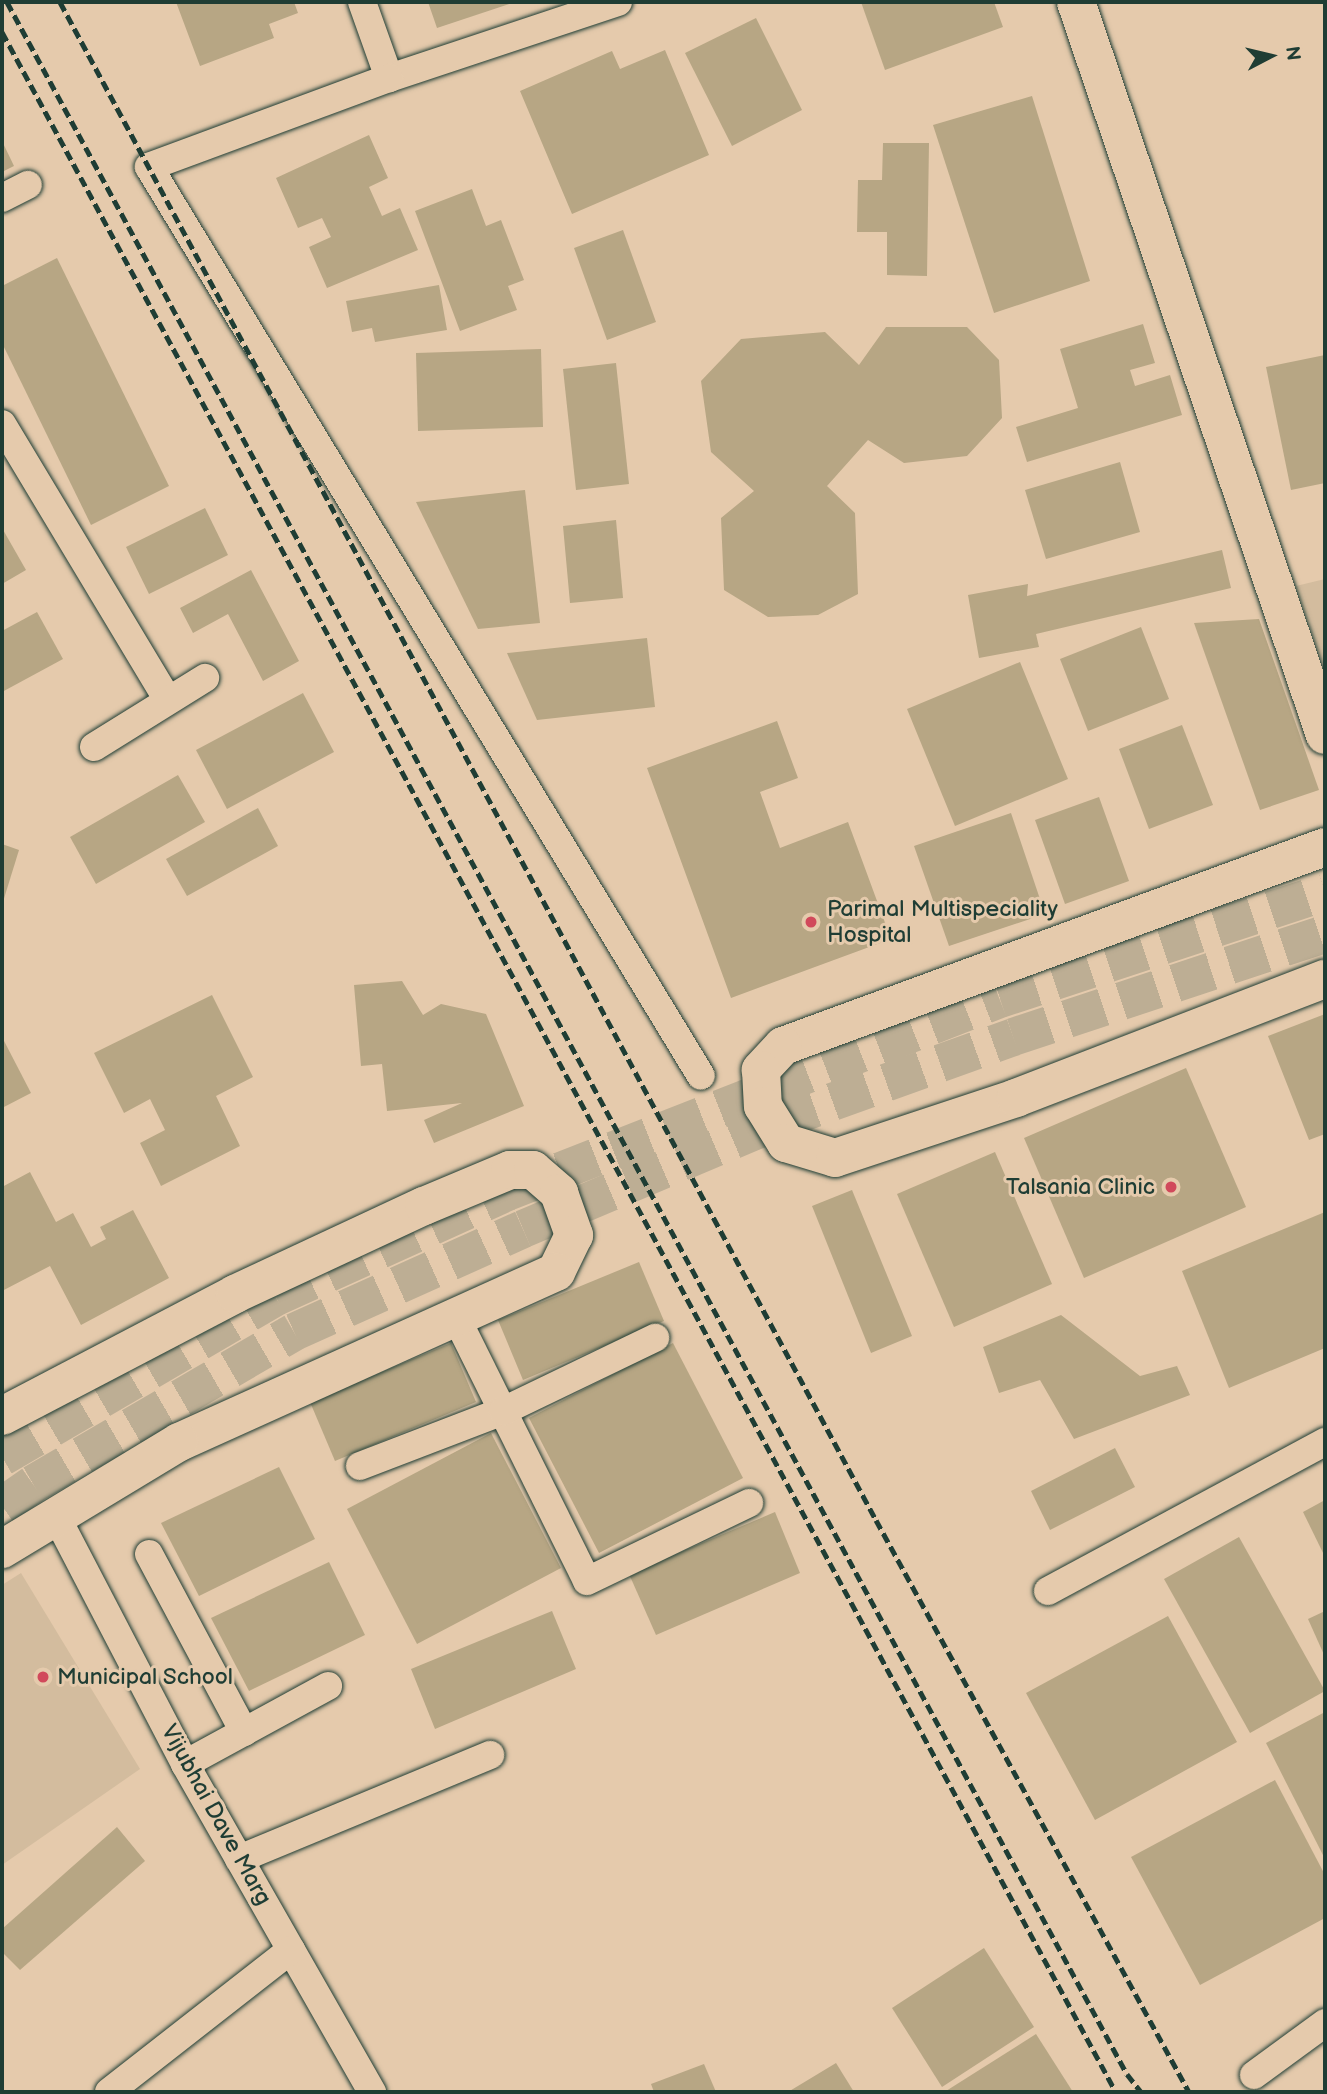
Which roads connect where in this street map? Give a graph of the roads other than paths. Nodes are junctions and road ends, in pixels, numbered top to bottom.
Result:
1 (362, 2) edge
2 (618, 2) edge
3 (1076, 2) edge
4 (389, 78) junction
5 (28, 185) dead end
6 (2, 198) edge
7 (2, 424) edge
8 (205, 678) dead end
9 (167, 700) junction
10 (1325, 735) edge
11 (94, 747) dead end
12 (1325, 847) edge
13 (1325, 979) edge
14 (701, 1076) dead end
15 (457, 1319) junction
16 (655, 1338) dead end
17 (503, 1411) junction
18 (4, 1412) edge
19 (1325, 1442) edge
20 (360, 1466) dead end
21 (749, 1503) dead end
22 (56, 1516) junction
23 (2, 1549) edge
24 (149, 1553) dead end
25 (1048, 1591) dead end
26 (328, 1686) dead end
27 (244, 1732) junction
28 (490, 1755) dead end
29 (185, 1764) junction
30 (239, 1859) junction
31 (291, 1950) junction
32 (1325, 2023) edge
33 (1254, 2075) dead end
34 (109, 2092) edge
35 (372, 2092) edge

1 - 4 street
2 - 4 street
3 - 10 street
4 - 14 street
5 - 6 street
7 - 9 street
8 - 9 street
9 - 11 street
12 - 13 street
15 - 17 street
15 - 18 street
15 - 22 street
16 - 17 street
17 - 20 street
17 - 21 street
19 - 25 street
22 - 23 street
22 - 29 street, Vijubhai Dave Marg
24 - 27 street
26 - 27 street
27 - 29 street
28 - 30 street
29 - 30 street, Vijubhai Dave Marg
30 - 31 street, Vijubhai Dave Marg
31 - 34 street
31 - 35 street, Vijubhai Dave Marg
32 - 33 street

